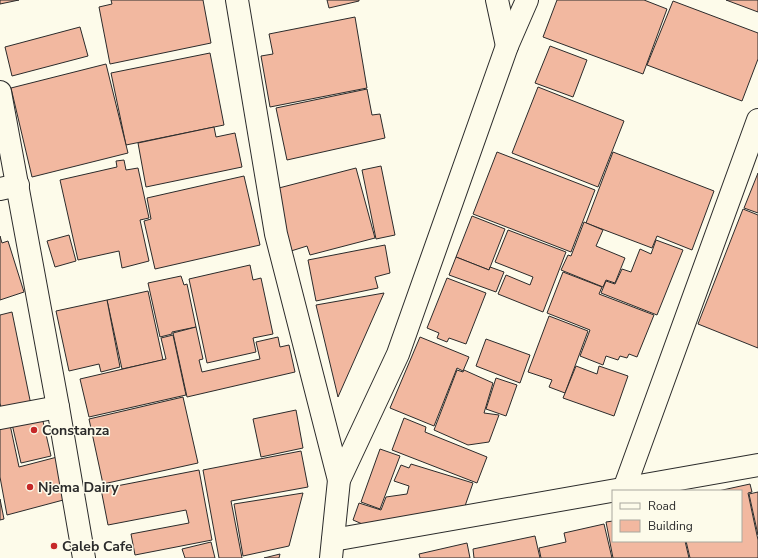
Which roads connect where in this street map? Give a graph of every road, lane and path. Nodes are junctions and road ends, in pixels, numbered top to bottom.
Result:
1 (237, 0) edge
2 (497, 0) edge
3 (527, 0) edge
4 (507, 46) junction
5 (0, 92) edge
6 (758, 120) edge
7 (9, 187) edge
8 (58, 407) junction
9 (0, 418) edge
10 (758, 465) edge
11 (339, 480) junction
12 (624, 489) junction
13 (619, 490) edge
14 (612, 491) edge
15 (332, 549) edge
16 (84, 558) edge

1 - 11 street
2 - 4 street
3 - 4 street
4 - 11 street
5 - 7 street
6 - 12 street
7 - 8 street
8 - 9 street
8 - 16 street
10 - 12 street
11 - 15 street
12 - 13 street
14 - 15 street

